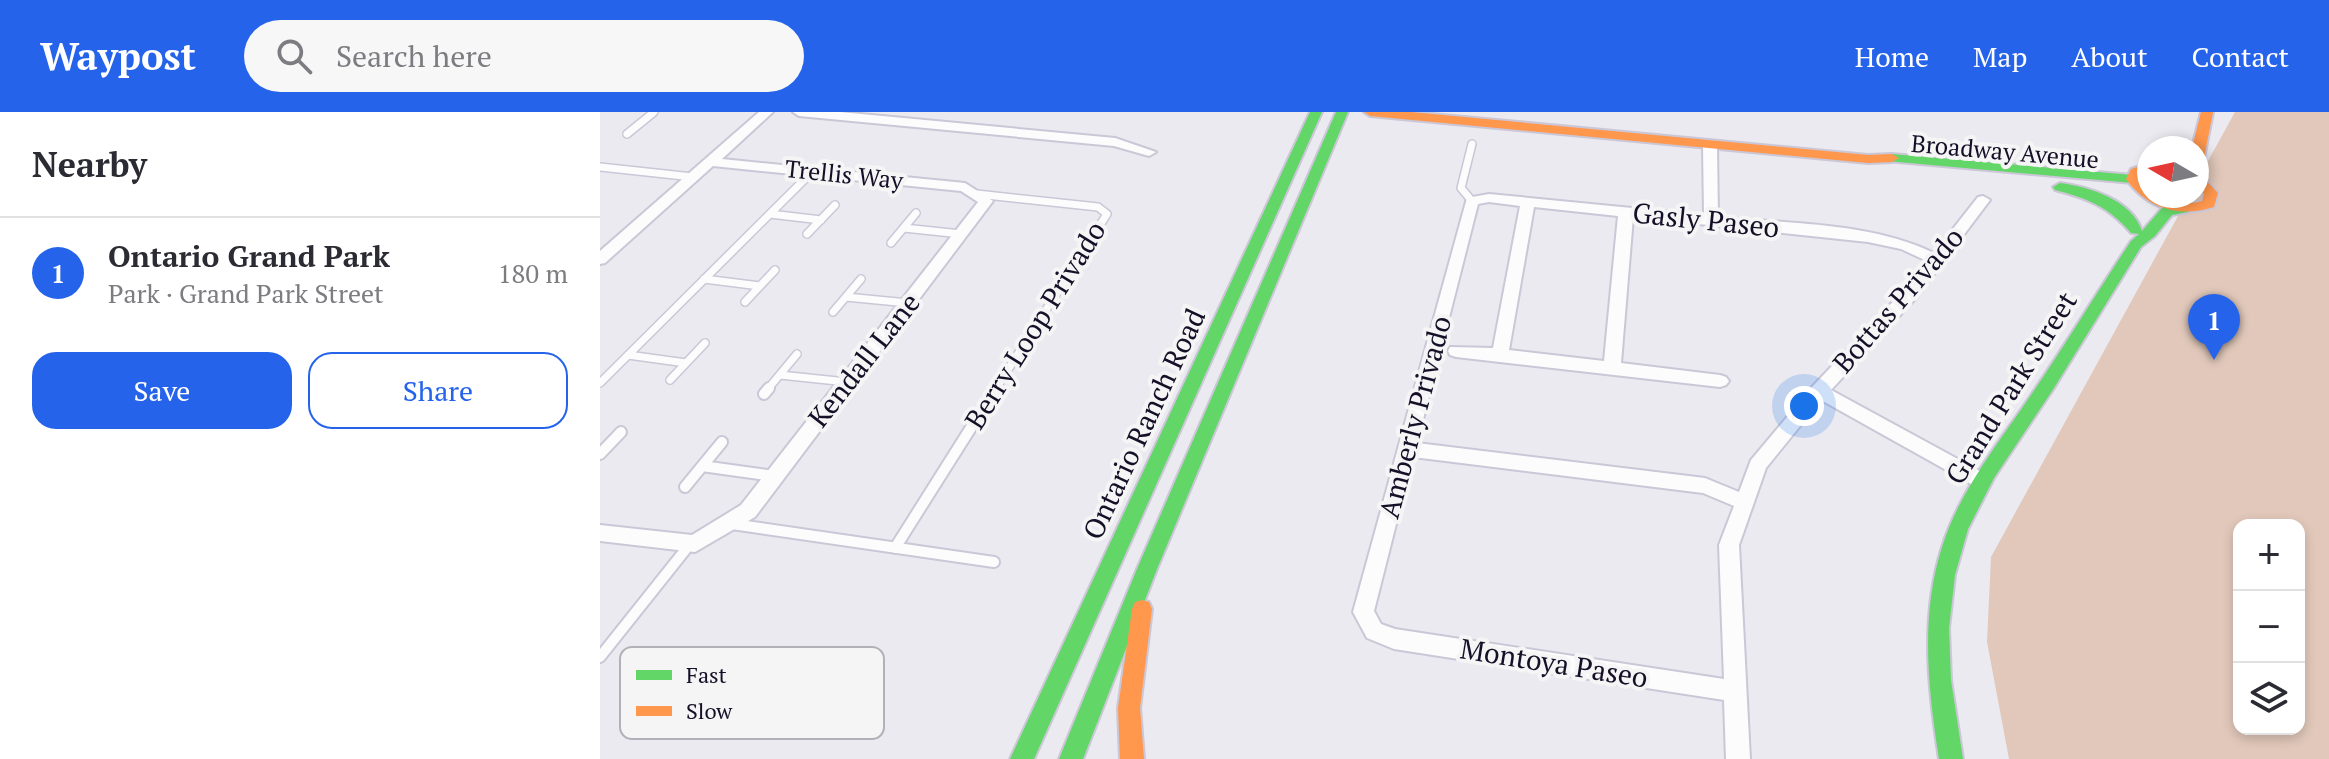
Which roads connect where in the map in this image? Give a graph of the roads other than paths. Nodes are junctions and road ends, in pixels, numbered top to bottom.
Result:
1 (654, 112) edge
2 (767, 112) edge
3 (799, 112) edge
4 (954, 112) edge
5 (1316, 112) edge
6 (1326, 112) edge
7 (1342, 112) edge
8 (1370, 112) edge
9 (941, 125) junction
10 (627, 134) dead end
11 (1472, 144) dead end
12 (1710, 144) junction
13 (1149, 152) dead end
14 (1868, 159) junction
15 (710, 162) junction
16 (600, 167) edge
17 (1894, 167) junction
18 (812, 172) junction
19 (693, 177) junction
20 (2137, 188) edge
21 (2137, 188) edge
22 (977, 194) junction
23 (1983, 200) dead end
24 (1472, 201) junction
25 (1528, 202) junction
26 (835, 205) dead end
27 (2149, 208) edge
28 (2193, 208) edge
29 (2183, 209) joint
30 (1626, 212) junction
31 (916, 213) dead end
32 (770, 214) junction
33 (821, 220) junction
34 (1711, 221) junction
35 (904, 228) junction
36 (807, 234) dead end
37 (961, 234) junction
38 (2136, 237) junction
39 (1288, 239) junction
40 (891, 243) dead end
41 (600, 259) edge
42 (1937, 260) junction
43 (775, 270) dead end
44 (704, 279) junction
45 (861, 279) dead end
46 (760, 286) junction
47 (846, 297) junction
48 (745, 302) dead end
49 (908, 303) junction
50 (833, 312) dead end
51 (705, 343) dead end
52 (1456, 351) dead end
53 (797, 354) dead end
54 (628, 355) junction
55 (1500, 355) junction
56 (686, 363) junction
57 (1612, 368) junction
58 (780, 375) junction
59 (670, 380) dead end
60 (1720, 381) dead end
61 (847, 382) junction
62 (600, 383) edge
63 (1819, 391) junction
64 (764, 394) dead end
65 (621, 432) dead end
66 (722, 442) dead end
67 (1406, 449) junction
68 (601, 452) edge
69 (702, 466) junction
70 (775, 476) junction
71 (1980, 480) junction
72 (685, 487) dead end
73 (1744, 502) junction
74 (732, 524) junction
75 (600, 533) edge
76 (690, 544) junction
77 (895, 548) junction
78 (994, 562) dead end
79 (1147, 569) junction
80 (1374, 631) joint
81 (600, 657) edge
82 (1735, 691) junction
83 (1022, 759) edge
84 (1071, 759) edge
85 (1132, 759) edge
86 (1738, 759) edge
87 (1951, 759) edge

1 - 10 lane
2 - 15 street
3 - 9 street
4 - 9 street
5 - 83 street, Ontario Ranch Road
6 - 39 street
7 - 39 street, Ontario Ranch Road
8 - 12 street, Broadway Avenue
9 - 13 street
11 - 24 lane
12 - 14 street, Broadway Avenue
12 - 34 street
14 - 17 street, Broadway Avenue
14 - 20 street, Broadway Avenue
15 - 18 street, Trellis Way
15 - 19 street
16 - 19 lane
17 - 21 street, Broadway Avenue
17 - 38 street
18 - 22 street, Trellis Way
18 - 32 lane
19 - 41 street
22 - 37 street, Kendall Lane
22 - 77 lane, Berry Loop Privado
23 - 42 street, Bottas Privado
24 - 25 street, Gasly Paseo
24 - 67 street, Amberly Privado
25 - 30 street, Gasly Paseo
25 - 55 street
26 - 33 lane
27 - 38 street, Grand Park Street
28 - 29 street, Grand Park Street
29 - 38 street, Grand Park Street
30 - 34 street, Gasly Paseo
30 - 57 street
31 - 35 lane
32 - 33 lane
32 - 44 lane
33 - 36 lane
34 - 42 street, Gasly Paseo
35 - 37 lane
35 - 40 lane
37 - 49 street, Kendall Lane
38 - 71 street, Grand Park Street
39 - 79 street, Ontario Ranch Road
42 - 63 street, Bottas Privado
43 - 46 lane
44 - 46 lane
44 - 54 lane
45 - 47 lane
46 - 48 lane
47 - 49 lane
47 - 50 lane
49 - 61 street, Kendall Lane
51 - 56 lane
52 - 55 street
53 - 58 lane
54 - 56 lane
54 - 62 lane
55 - 57 street
56 - 59 lane
57 - 60 street
58 - 61 lane
58 - 64 lane
61 - 70 street, Kendall Lane
63 - 71 street
63 - 73 street, Bottas Privado
65 - 68 lane
66 - 69 lane
67 - 73 street
67 - 80 street, Amberly Privado
69 - 70 lane
69 - 72 lane
70 - 74 street, Kendall Lane
71 - 87 street, Grand Park Street
73 - 82 street, Bottas Privado
74 - 76 street, Kendall Lane
74 - 77 lane
75 - 76 street
76 - 81 lane
77 - 78 lane
79 - 84 street, Ontario Ranch Road
79 - 85 street
80 - 82 street, Montoya Paseo
82 - 86 street, Bottas Privado

